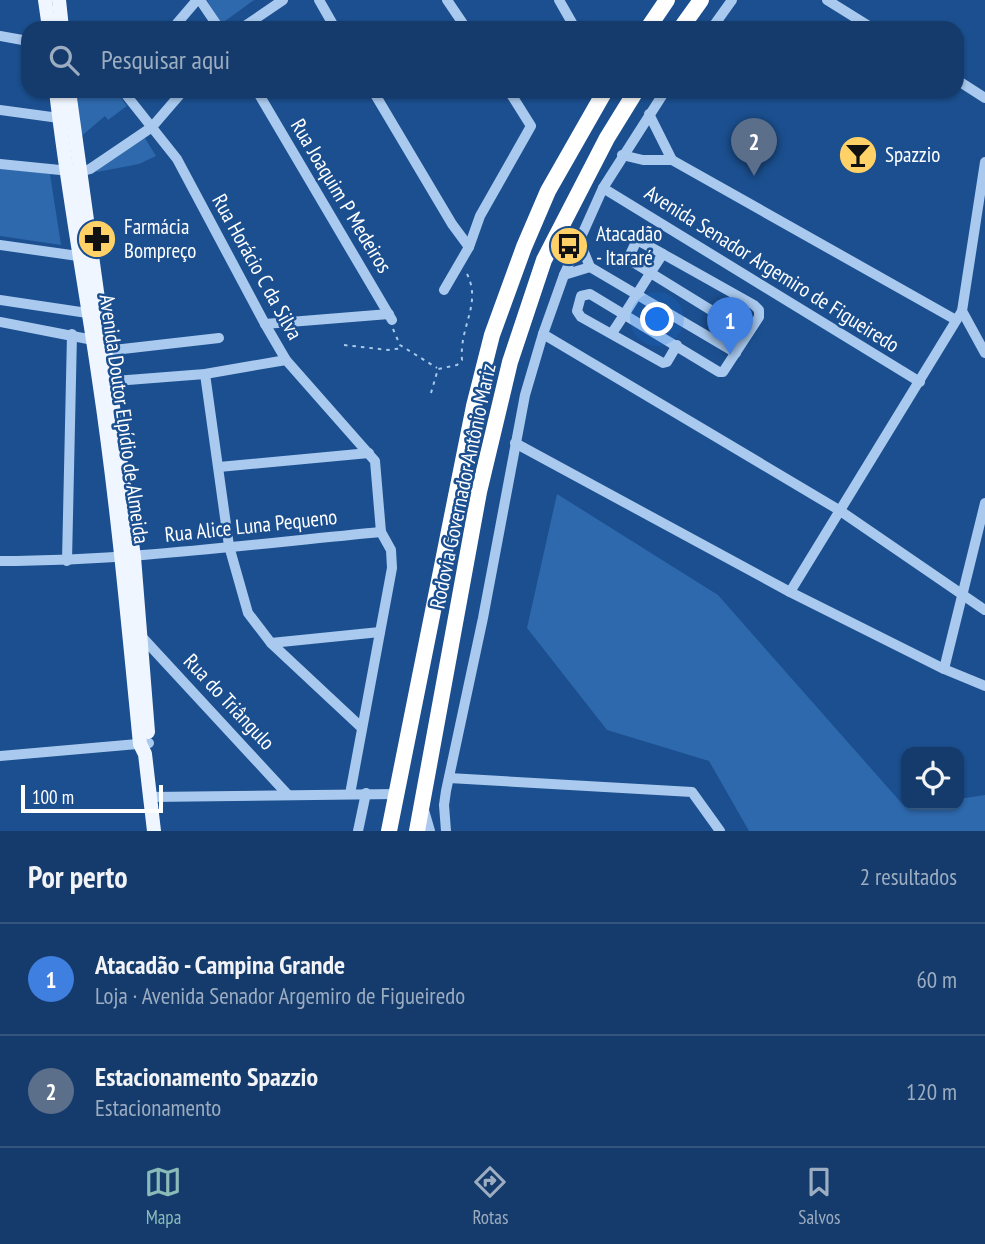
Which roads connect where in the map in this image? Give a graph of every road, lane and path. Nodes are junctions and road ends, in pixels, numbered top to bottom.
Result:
1 (45, 0) edge
2 (59, 0) edge
3 (199, 0) edge
4 (283, 0) edge
5 (318, 0) edge
6 (447, 0) edge
7 (559, 0) edge
8 (667, 0) edge
9 (701, 0) edge
10 (732, 0) edge
11 (827, 0) edge
12 (48, 21) edge
13 (61, 21) edge
14 (180, 21) edge
15 (214, 21) edge
16 (252, 21) edge
17 (331, 21) edge
18 (461, 21) edge
19 (571, 21) edge
20 (653, 21) edge
21 (686, 21) edge
22 (717, 21) edge
23 (861, 21) edge
24 (0, 36) edge
25 (21, 40) edge
26 (964, 84) edge
27 (57, 98) edge
28 (69, 98) edge
29 (129, 98) edge
30 (177, 98) edge
31 (261, 98) edge
32 (377, 98) edge
33 (514, 98) edge
34 (601, 98) edge
35 (632, 98) edge
36 (660, 98) edge
37 (985, 98) edge
38 (0, 110) edge
39 (649, 114) junction
40 (59, 118) junction
41 (152, 127) junction
42 (622, 155) junction
43 (672, 160) junction
44 (985, 162) edge
45 (0, 164) edge
46 (74, 171) junction
47 (603, 188) junction
48 (579, 240) junction
49 (0, 245) edge
50 (469, 247) junction
51 (663, 254) junction
52 (78, 256) junction
53 (590, 267) junction
54 (464, 268) dead end
55 (650, 272) junction
56 (564, 275) junction
57 (444, 290) dead end
58 (636, 294) junction
59 (0, 300) edge
60 (94, 314) junction
61 (625, 315) junction
62 (959, 316) junction
63 (391, 317) junction
64 (0, 322) edge
65 (265, 324) junction
66 (612, 333) junction
67 (748, 333) junction
68 (72, 334) junction
69 (543, 334) junction
70 (219, 338) dead end
71 (93, 340) junction
72 (344, 345) dead end
73 (677, 345) junction
74 (404, 348) junction
75 (105, 351) junction
76 (736, 353) junction
77 (985, 353) edge
78 (286, 359) junction
79 (438, 369) junction
80 (205, 374) junction
81 (105, 382) junction
82 (920, 382) junction
83 (431, 393) dead end
84 (515, 443) junction
85 (369, 453) junction
86 (219, 467) junction
87 (985, 503) edge
88 (839, 510) junction
89 (380, 532) junction
90 (229, 546) junction
91 (128, 558) junction
92 (0, 561) edge
93 (67, 561) junction
94 (790, 593) junction
95 (962, 594) junction
96 (985, 610) edge
97 (380, 632) junction
98 (141, 636) junction
99 (271, 643) junction
100 (944, 669) junction
101 (985, 686) edge
102 (362, 728) junction
103 (145, 747) junction
104 (0, 756) edge
105 (449, 778) junction
106 (366, 793) junction
107 (288, 794) junction
108 (350, 794) junction
109 (396, 794) junction
110 (150, 797) junction
111 (422, 803) junction
112 (444, 805) junction
113 (154, 831) edge
114 (358, 831) edge
115 (389, 831) edge
116 (417, 831) edge
117 (430, 831) edge
118 (436, 831) edge
119 (446, 831) edge
120 (720, 831) edge

1 - 12 main road
2 - 13 main road
3 - 14 street
3 - 15 street
4 - 16 street
5 - 17 street
6 - 18 street
7 - 19 street
8 - 20 highway
9 - 21 highway
10 - 22 street
11 - 23 street
24 - 25 street
26 - 37 street
27 - 40 main road, Avenida Doutor Elpídio de Almeida
28 - 46 main road, Avenida Doutor Elpídio de Almeida
29 - 41 street, Rua Horácio C da Silva
30 - 41 street
31 - 63 street, Rua Joaquim P Medeiros
32 - 50 street
33 - 50 street
34 - 109 highway, Rodovia Governador Antônio Mariz
35 - 111 highway, Rodovia Governador Antônio Mariz
36 - 39 street
38 - 40 street
39 - 42 street
39 - 43 street
40 - 46 main road, Avenida Doutor Elpídio de Almeida
41 - 46 street
41 - 65 street, Rua Horácio C da Silva
42 - 43 street
42 - 47 street
43 - 62 street
44 - 62 street
45 - 46 street
46 - 52 main road, Avenida Doutor Elpídio de Almeida
46 - 60 main road, Avenida Doutor Elpídio de Almeida
47 - 48 street
47 - 82 street, Avenida Senador Argemiro de Figueiredo
48 - 53 street
48 - 56 street
49 - 52 street
50 - 57 street
51 - 55 street
51 - 55 street
51 - 67 street
52 - 60 main road, Avenida Doutor Elpídio de Almeida
53 - 56 street
53 - 58 street
54 - 79 path
55 - 58 street
55 - 67 street
56 - 69 street
58 - 61 street
58 - 76 street
59 - 60 street
60 - 71 main road, Avenida Doutor Elpídio de Almeida
60 - 75 main road, Avenida Doutor Elpídio de Almeida
61 - 66 street
61 - 66 street
61 - 73 street
62 - 77 street
62 - 82 street
63 - 65 street
63 - 74 path
64 - 68 street
65 - 78 street, Rua Horácio C da Silva
66 - 73 street
67 - 76 street
68 - 71 street
68 - 93 street
69 - 84 street
69 - 88 street
70 - 75 street
71 - 81 main road, Avenida Doutor Elpídio de Almeida
72 - 74 path
73 - 76 street
74 - 79 path
75 - 81 main road, Avenida Doutor Elpídio de Almeida
78 - 80 street
78 - 85 street, Rua Horácio C da Silva
79 - 83 path
80 - 81 street
80 - 86 street
81 - 91 main road, Avenida Doutor Elpídio de Almeida
82 - 88 street
84 - 94 street
84 - 105 street
85 - 86 street
85 - 89 street
86 - 90 street
87 - 95 street
88 - 94 street
88 - 95 street
89 - 90 street, Rua Alice Luna Pequeno
89 - 97 street
90 - 91 street, Rua Alice Luna Pequeno
90 - 99 street
91 - 93 street, Rua Alice Luna Pequeno
91 - 98 main road, Avenida Doutor Elpídio de Almeida
91 - 103 main road, Avenida Doutor Elpídio de Almeida
92 - 93 street, Rua Alice Luna Pequeno
94 - 100 street
95 - 96 street
95 - 100 street
97 - 99 street
97 - 102 street
98 - 103 main road, Avenida Doutor Elpídio de Almeida
98 - 107 street, Rua do Triângulo
99 - 102 street
100 - 101 street
102 - 108 street
103 - 104 street
103 - 110 main road, Avenida Doutor Elpídio de Almeida
105 - 112 street
105 - 120 street
106 - 108 street
106 - 109 street
106 - 114 street
107 - 108 street
107 - 110 street
109 - 115 highway, Rodovia Governador Antônio Mariz
110 - 113 main road, Avenida Doutor Elpídio de Almeida
111 - 116 highway, Rodovia Governador Antônio Mariz
111 - 117 street
112 - 118 street
112 - 119 street

